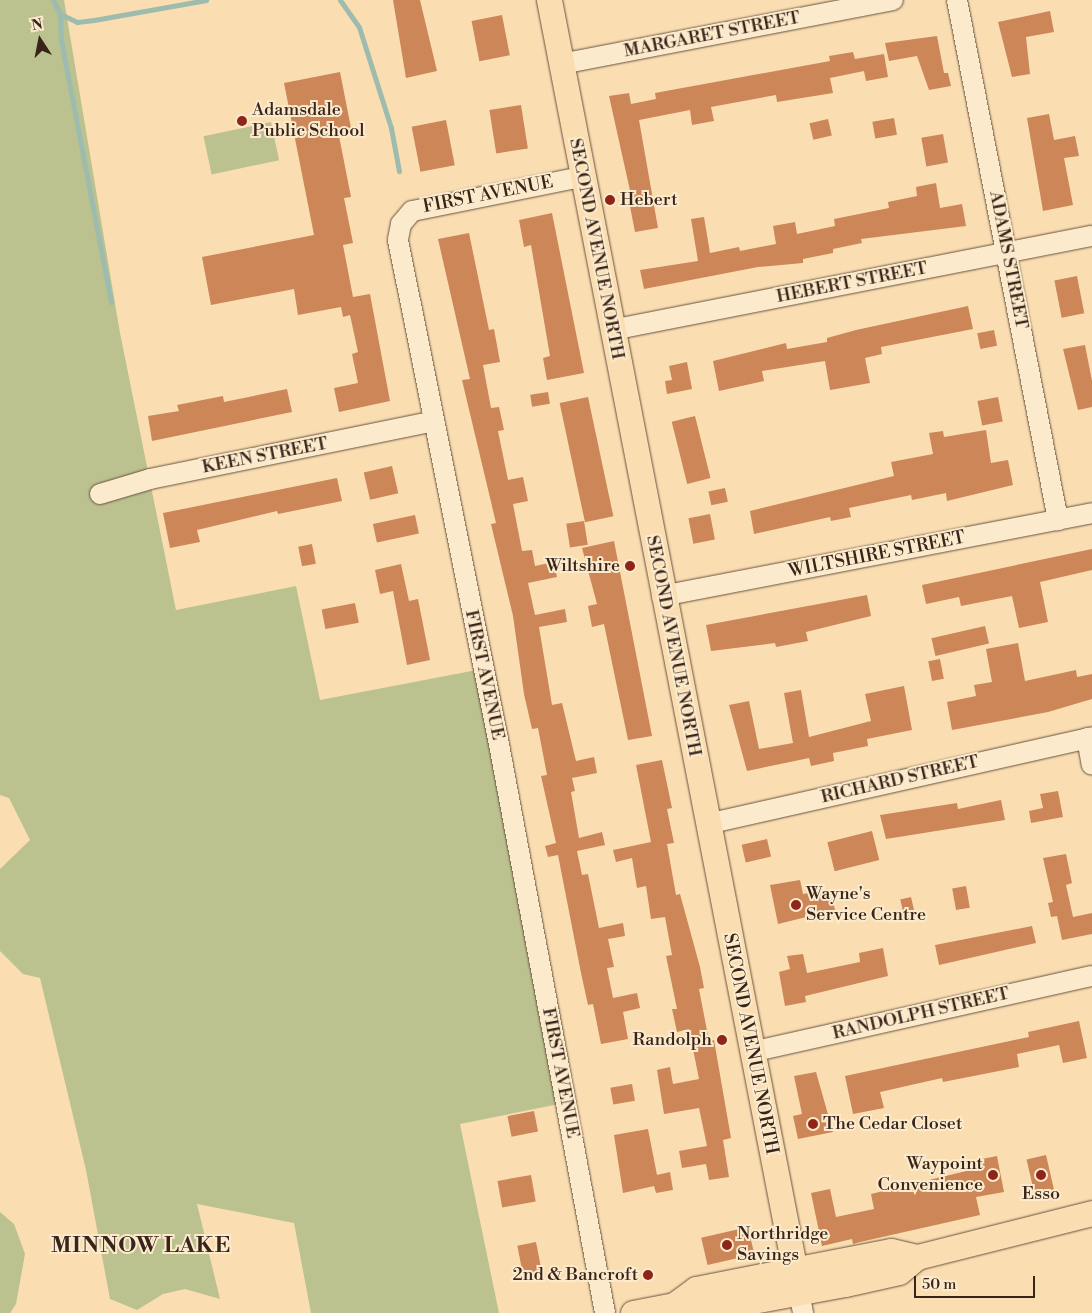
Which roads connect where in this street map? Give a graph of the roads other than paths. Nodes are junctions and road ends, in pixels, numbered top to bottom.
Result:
1 (550, 0) edge
2 (893, 0) edge
3 (957, 0) edge
4 (561, 64) junction
5 (581, 176) junction
6 (1092, 236) edge
7 (1006, 252) junction
8 (612, 330) junction
9 (431, 422) junction
10 (100, 494) dead end
11 (1092, 513) edge
12 (1058, 520) junction
13 (662, 596) junction
14 (1089, 738) edge
15 (1092, 765) edge
16 (707, 824) junction
17 (1092, 976) edge
18 (751, 1052) junction
19 (1092, 1213) edge
20 (799, 1292) edge
21 (605, 1313) edge
22 (633, 1313) edge

1 - 4 main road, SECOND AVENUE NORTH
2 - 4 street, MARGARET STREET
3 - 7 street, ADAMS STREET
4 - 5 main road, SECOND AVENUE NORTH
5 - 8 main road, SECOND AVENUE NORTH
5 - 9 street, FIRST AVENUE
6 - 7 street, HEBERT STREET
7 - 8 street, HEBERT STREET
7 - 12 street, ADAMS STREET
8 - 13 main road, SECOND AVENUE NORTH
9 - 10 street, KEEN STREET
9 - 21 street, FIRST AVENUE
11 - 12 street, WILTSHIRE STREET
12 - 13 street, WILTSHIRE STREET
13 - 16 main road, SECOND AVENUE NORTH
14 - 15 street
14 - 16 street, RICHARD STREET
16 - 18 main road, SECOND AVENUE NORTH
17 - 18 street, RANDOLPH STREET
18 - 20 main road, SECOND AVENUE NORTH
19 - 20 main road
20 - 22 main road

